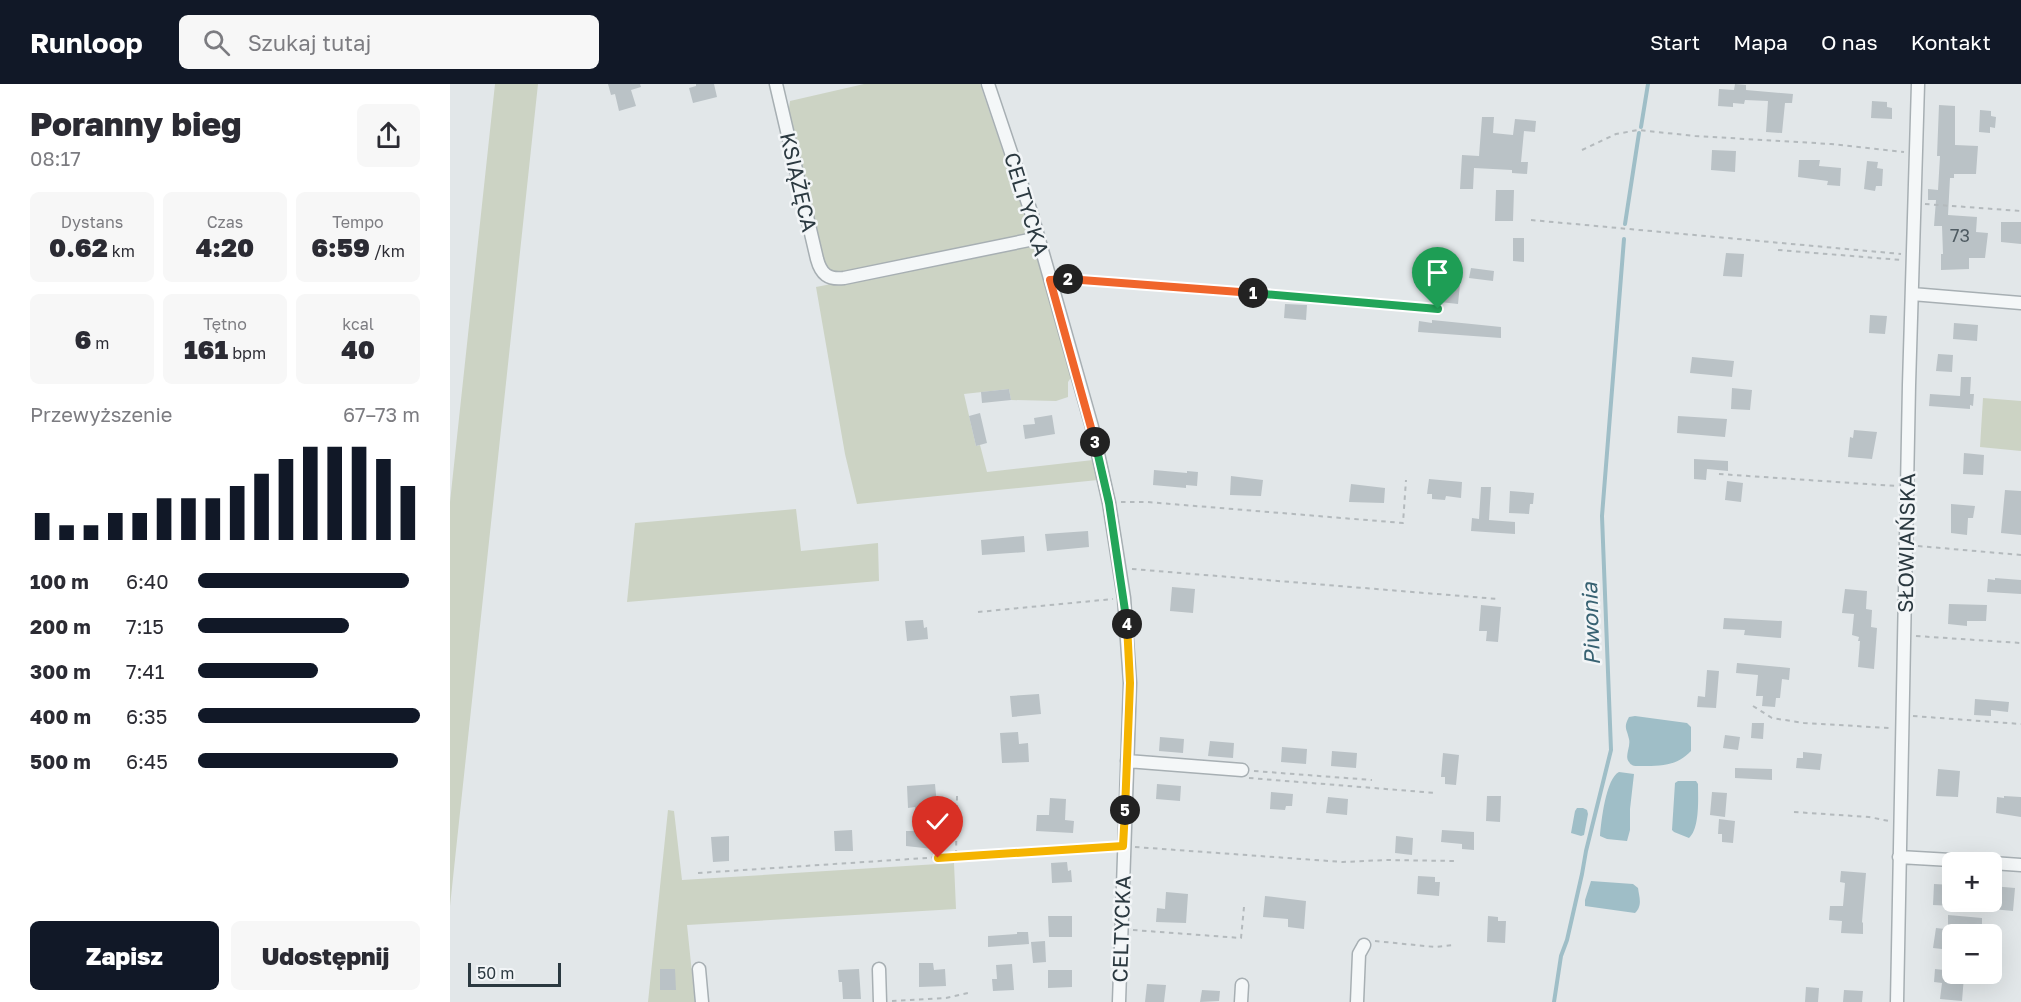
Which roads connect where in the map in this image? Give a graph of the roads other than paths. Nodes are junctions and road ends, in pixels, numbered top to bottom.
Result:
1 (776, 84) edge
2 (988, 84) edge
3 (1918, 84) edge
4 (1039, 238) junction
5 (1912, 294) junction
6 (2021, 303) edge
7 (1127, 761) junction
8 (1244, 774) road end
9 (1899, 857) junction
10 (1942, 860) edge
11 (2002, 864) edge
12 (2021, 865) edge
13 (1364, 945) road end
14 (699, 969) dead end
15 (879, 969) dead end
16 (1242, 985) dead end
17 (702, 1002) edge
18 (880, 1002) edge
19 (1119, 1002) edge
20 (1241, 1002) edge
21 (1357, 1002) edge
22 (1897, 1002) edge

1 - 4 street, KSIĄŻĘCA
2 - 4 street, CELTYCKA
3 - 5 street, SŁOWIAŃSKA
4 - 7 street, CELTYCKA
5 - 6 street
5 - 9 street, SŁOWIAŃSKA
7 - 8 street
7 - 19 street, CELTYCKA
9 - 10 street
9 - 22 street, SŁOWIAŃSKA
11 - 12 street
13 - 21 street
14 - 17 street
15 - 18 street
16 - 20 street

